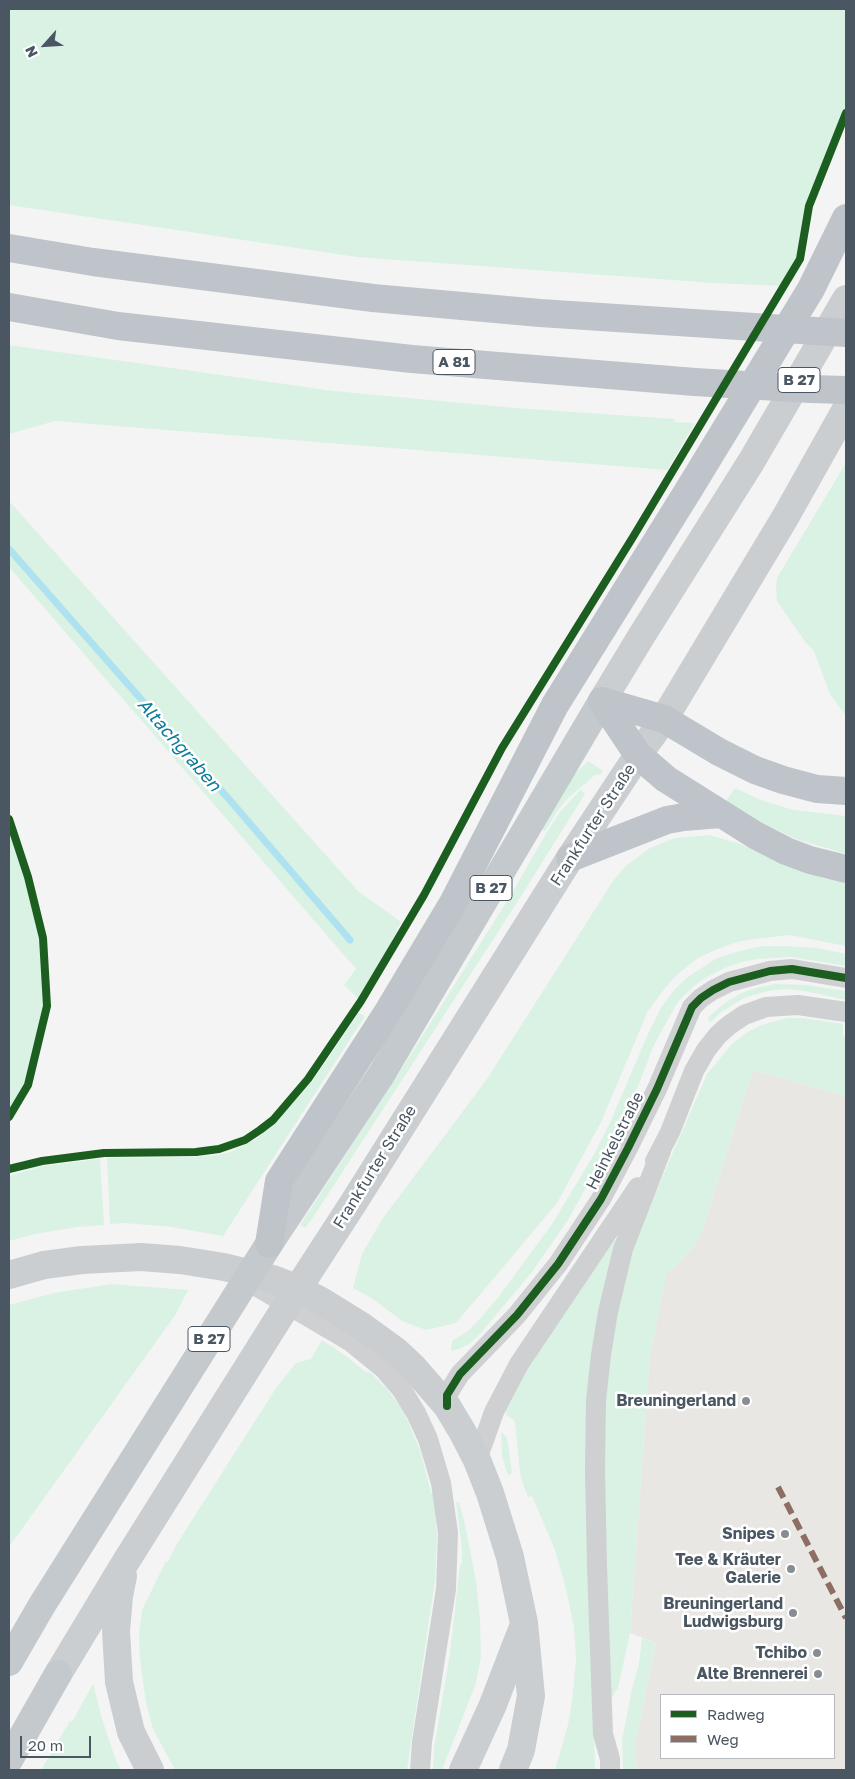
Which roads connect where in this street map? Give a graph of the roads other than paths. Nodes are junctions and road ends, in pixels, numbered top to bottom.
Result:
1 (846, 218) edge
2 (9, 248) edge
3 (846, 299) edge
4 (9, 308) edge
5 (846, 333) edge
6 (846, 390) edge
7 (846, 409) edge
8 (602, 701) junction
9 (664, 720) junction
10 (638, 755) junction
11 (846, 791) edge
12 (720, 814) junction
13 (570, 858) junction
14 (846, 869) edge
15 (846, 978) edge
16 (846, 1012) edge
17 (661, 1151) junction
18 (269, 1244) junction
19 (9, 1275) edge
20 (380, 1353) junction
21 (413, 1367) junction
22 (460, 1374) junction
23 (447, 1406) junction
24 (477, 1460) junction
25 (125, 1563) junction
26 (42, 1605) junction
27 (524, 1623) junction
28 (9, 1631) edge
29 (9, 1662) edge
30 (58, 1674) joint
31 (9, 1760) edge
32 (150, 1770) edge
33 (420, 1770) edge
34 (463, 1770) edge
35 (513, 1770) edge
36 (610, 1770) edge

1 - 18 highway
2 - 5 highway
3 - 8 main road, B 27
4 - 6 highway, A 81
7 - 9 main road, Frankfurter Straße / B 27
8 - 9 highway
8 - 10 highway
8 - 18 highway, B 27
9 - 10 main road, Frankfurter Straße / B 27
9 - 11 highway
10 - 12 highway
10 - 13 main road, Frankfurter Straße / B 27
12 - 13 highway
12 - 14 highway
13 - 25 main road, Frankfurter Straße / B 27
15 - 22 street, Heinkelstraße
16 - 17 street
17 - 24 street
17 - 36 street
18 - 26 highway, B 27
19 - 20 main road
20 - 21 main road
20 - 33 street
21 - 22 street
21 - 23 main road
22 - 23 street, Heinkelstraße
23 - 24 main road
24 - 27 main road
25 - 30 main road, B 27
25 - 32 main road
26 - 28 highway
26 - 29 highway, B 27
27 - 34 main road
27 - 35 main road
30 - 31 highway, B 27

